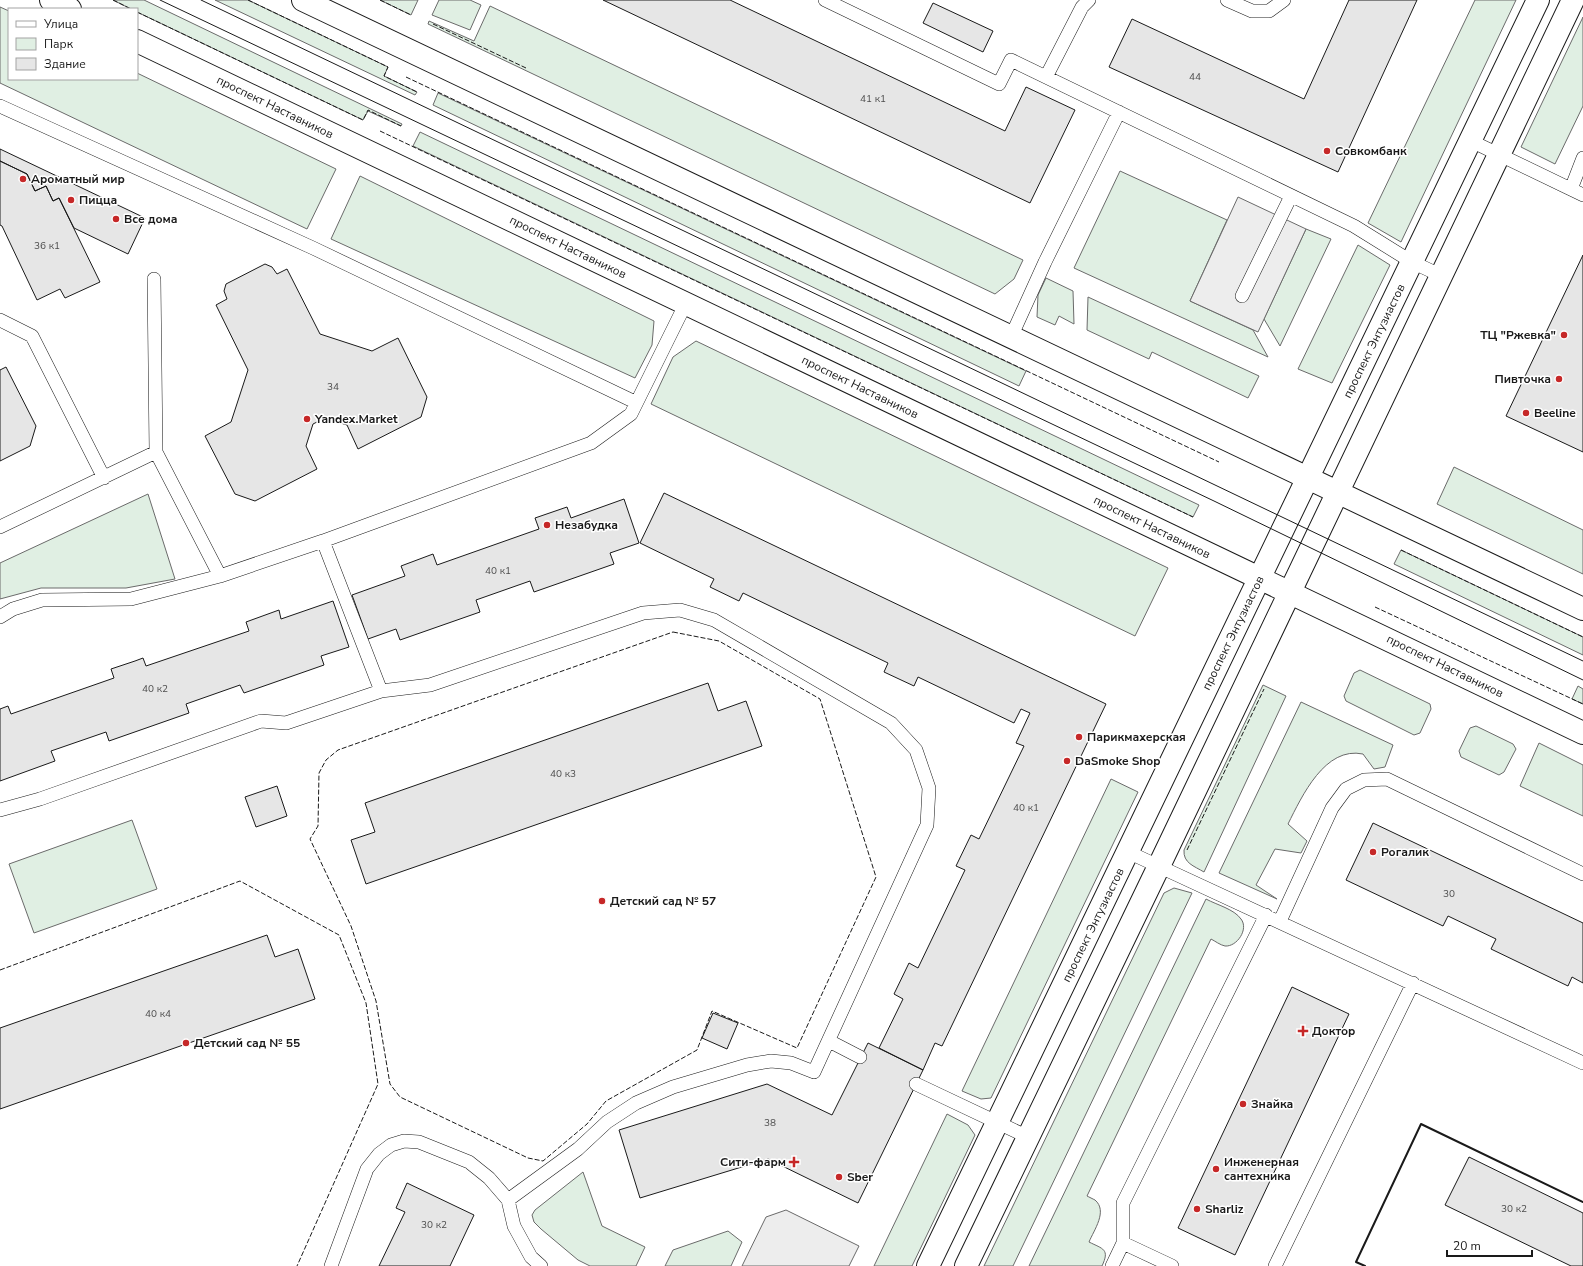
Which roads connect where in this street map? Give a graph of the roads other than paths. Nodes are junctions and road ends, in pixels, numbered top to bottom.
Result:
1 (52, 0) edge
2 (303, 0) edge
3 (825, 0) edge
4 (1089, 0) edge
5 (1227, 0) edge
6 (1284, 0) edge
7 (1538, 0) edge
8 (1573, 0) edge
9 (68, 8) edge
10 (138, 41) edge
11 (1046, 77) junction
12 (0, 106) edge
13 (1119, 112) junction
14 (1471, 141) junction
15 (1500, 155) junction
16 (1583, 158) edge
17 (1571, 189) junction
18 (1583, 195) edge
19 (1291, 196) junction
20 (1412, 262) junction
21 (1442, 276) junction
22 (154, 279) dead end
23 (1242, 296) dead end
24 (686, 303) junction
25 (0, 320) edge
26 (1011, 337) junction
27 (635, 402) junction
28 (156, 452) junction
29 (104, 478) junction
30 (1308, 478) junction
31 (1338, 493) junction
32 (0, 528) edge
33 (323, 541) junction
34 (220, 576) junction
35 (1259, 578) junction
36 (1290, 592) junction
37 (1583, 609) edge
38 (0, 617) edge
39 (381, 691) junction
40 (1583, 733) edge
41 (0, 810) edge
42 (1128, 852) junction
43 (1159, 866) junction
44 (1583, 874) edge
45 (1266, 915) junction
46 (1280, 921) junction
47 (1413, 983) junction
48 (829, 1041) junction
49 (860, 1057) dead end
50 (1583, 1063) edge
51 (916, 1084) dead end
52 (997, 1123) junction
53 (1028, 1137) junction
54 (508, 1200) junction
55 (1123, 1243) junction
56 (331, 1266) edge
57 (541, 1266) edge
58 (928, 1266) edge
59 (966, 1266) edge
60 (1112, 1266) edge
61 (1172, 1266) edge
62 (1275, 1266) edge

1 - 9 main road
2 - 26 main road
3 - 11 lane
4 - 11 lane
5 - 6 lane
7 - 14 main road, проспект Энтузиастов
8 - 15 main road
10 - 24 main road, проспект Наставников
11 - 13 lane
12 - 27 lane
13 - 19 lane
13 - 26 lane
14 - 15 lane
14 - 20 main road, проспект Энтузиастов
15 - 17 lane
15 - 21 main road
16 - 17 lane
17 - 18 lane
19 - 20 lane
19 - 23 lane
20 - 21 lane
20 - 30 main road, проспект Энтузиастов
21 - 31 main road
22 - 28 lane
24 - 27 lane
24 - 35 main road, проспект Наставников
25 - 29 lane
26 - 30 main road
27 - 33 lane
28 - 29 lane
28 - 34 lane
29 - 32 lane
30 - 31 main road
30 - 35 main road, проспект Энтузиастов
31 - 36 main road
31 - 37 main road
33 - 34 lane
33 - 39 lane
34 - 38 lane
35 - 36 main road, проспект Наставников
35 - 42 main road, проспект Энтузиастов
36 - 40 main road, проспект Наставников
36 - 43 main road
39 - 41 lane
39 - 48 lane
42 - 43 lane
42 - 52 main road, проспект Энтузиастов
43 - 45 lane
43 - 53 main road
44 - 46 lane
45 - 46 lane
45 - 55 lane
46 - 47 lane
47 - 50 lane
47 - 62 lane
48 - 49 lane
48 - 54 lane
51 - 52 lane
52 - 53 lane
52 - 58 main road, проспект Энтузиастов
53 - 59 main road
54 - 56 lane
54 - 57 lane
55 - 60 lane
55 - 61 lane

